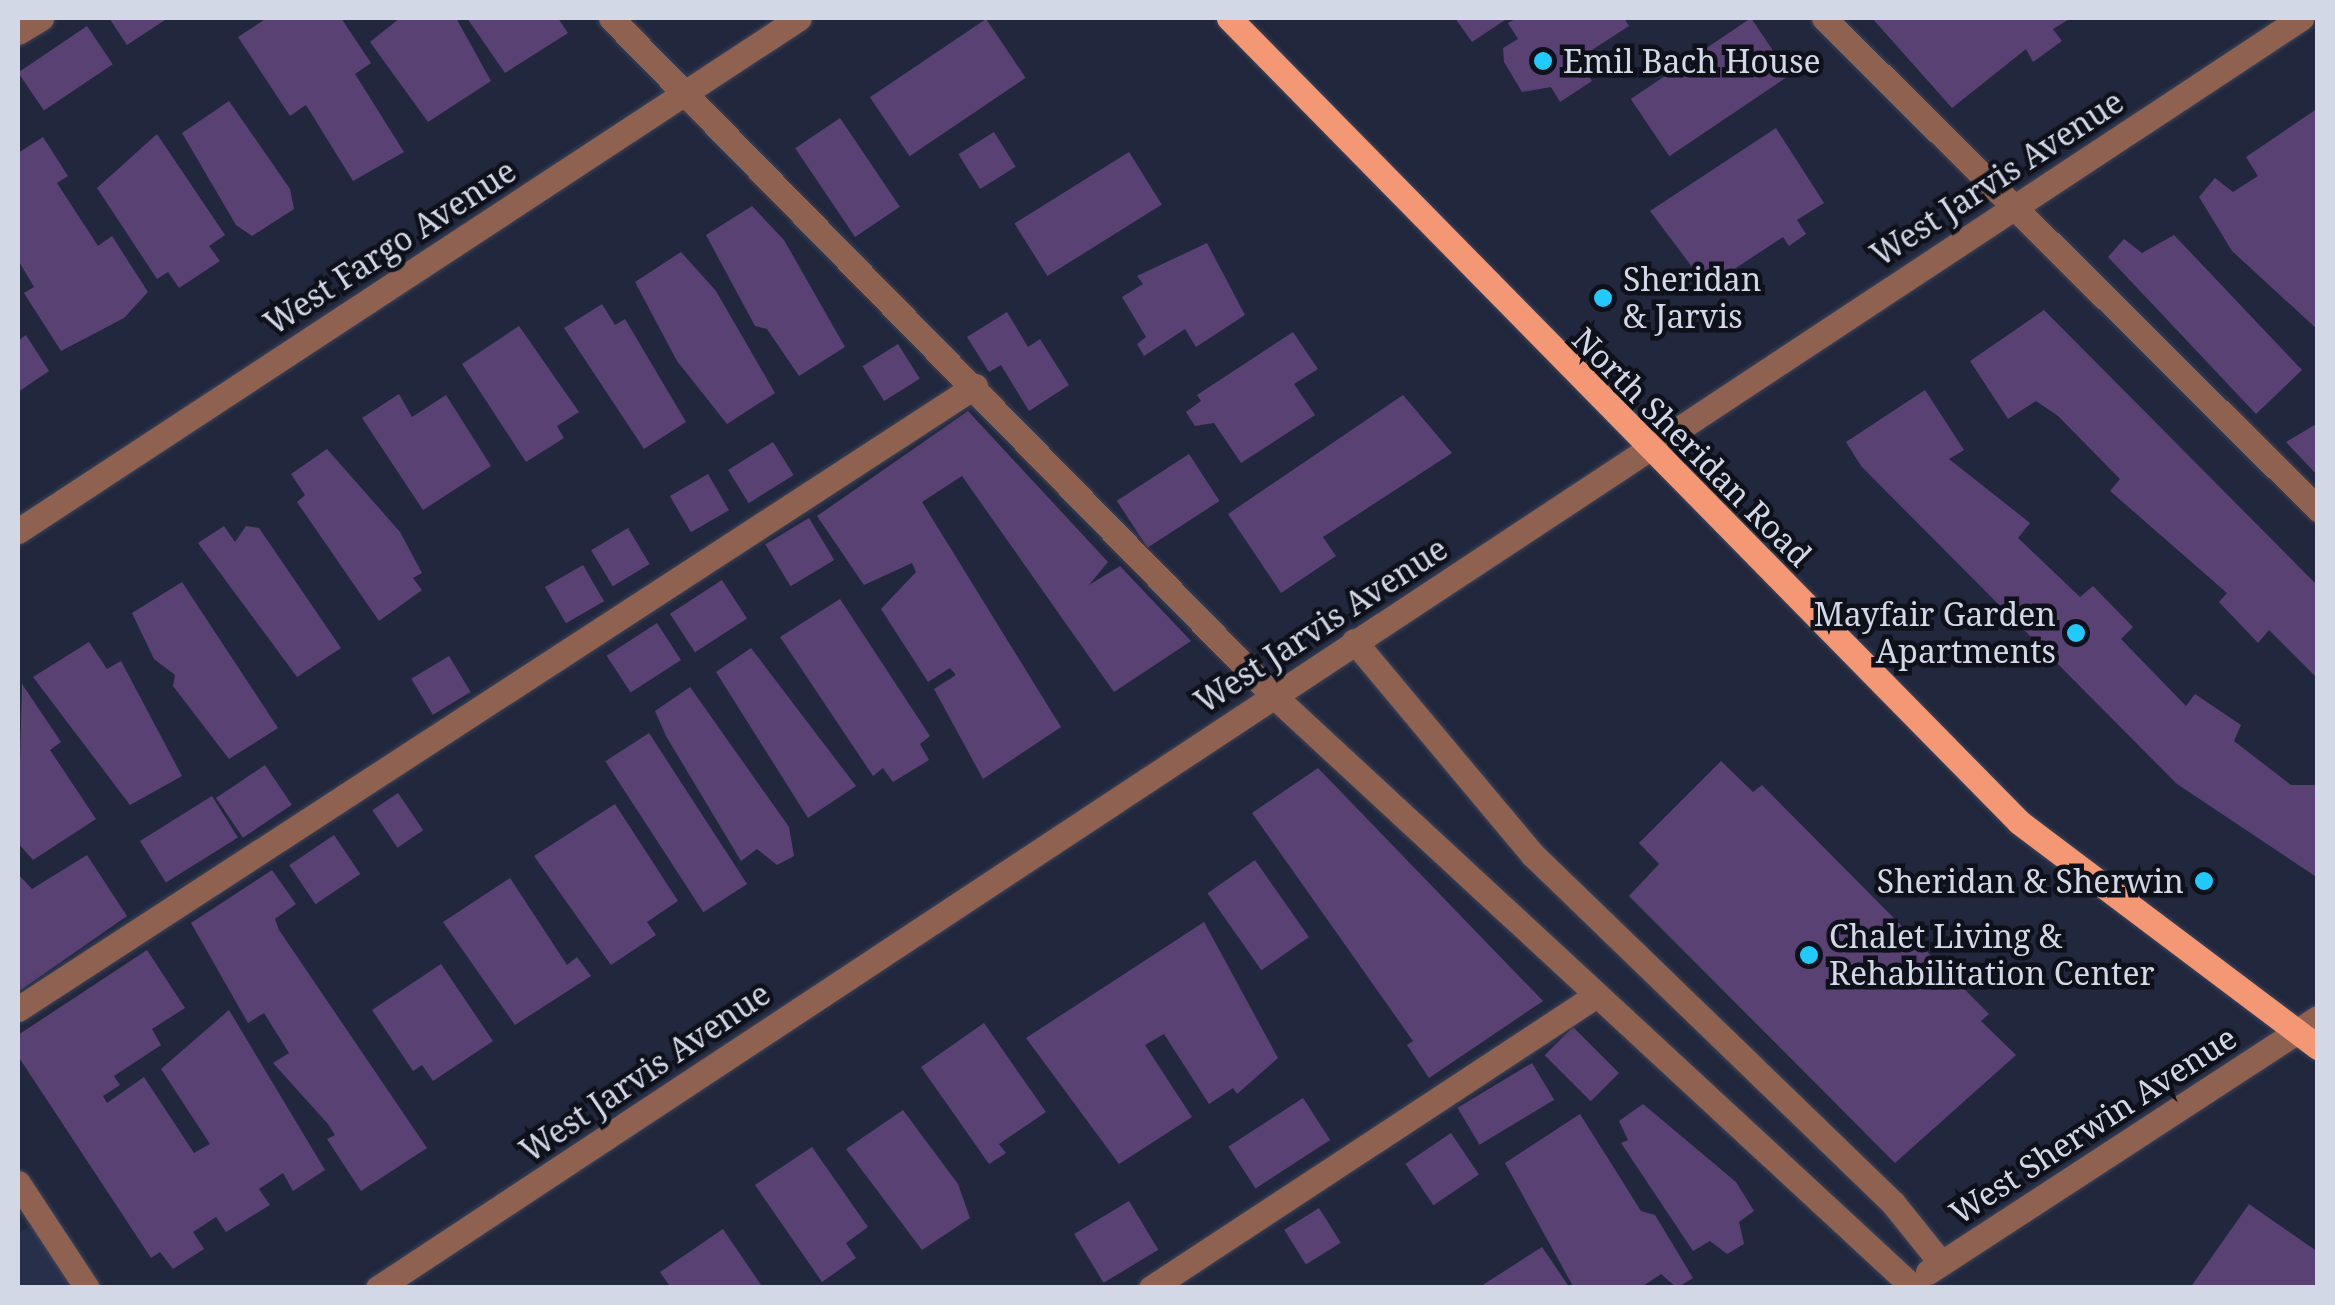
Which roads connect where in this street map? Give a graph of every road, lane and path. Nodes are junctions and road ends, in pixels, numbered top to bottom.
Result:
1 (40, 18) edge
2 (611, 18) edge
3 (798, 18) edge
4 (1229, 18) edge
5 (1824, 18) edge
6 (2300, 18) edge
7 (18, 32) edge
8 (685, 92) junction
9 (2012, 208) junction
10 (975, 386) junction
11 (1646, 449) junction
12 (2317, 508) edge
13 (18, 530) edge
14 (1354, 642) junction
15 (1273, 695) junction
16 (1595, 996) junction
17 (18, 1009) edge
18 (2310, 1032) edge
19 (18, 1183) edge
20 (1941, 1263) junction
21 (1909, 1286) edge
22 (86, 1288) edge
23 (378, 1288) edge
24 (1151, 1288) edge

1 - 7 street
2 - 8 street
3 - 8 street, West Fargo Avenue
4 - 11 main road, North Sheridan Road
5 - 9 street
6 - 9 street, West Jarvis Avenue
8 - 10 street
8 - 13 street, West Fargo Avenue
9 - 11 street, West Jarvis Avenue
9 - 12 street
10 - 15 street
10 - 17 street
11 - 14 street, West Jarvis Avenue
11 - 18 main road, North Sheridan Road
14 - 15 street, West Jarvis Avenue
14 - 20 street
15 - 16 street
15 - 23 street, West Jarvis Avenue
16 - 21 street
16 - 24 street
18 - 20 street, West Sherwin Avenue
19 - 22 street
20 - 21 street, West Sherwin Avenue

